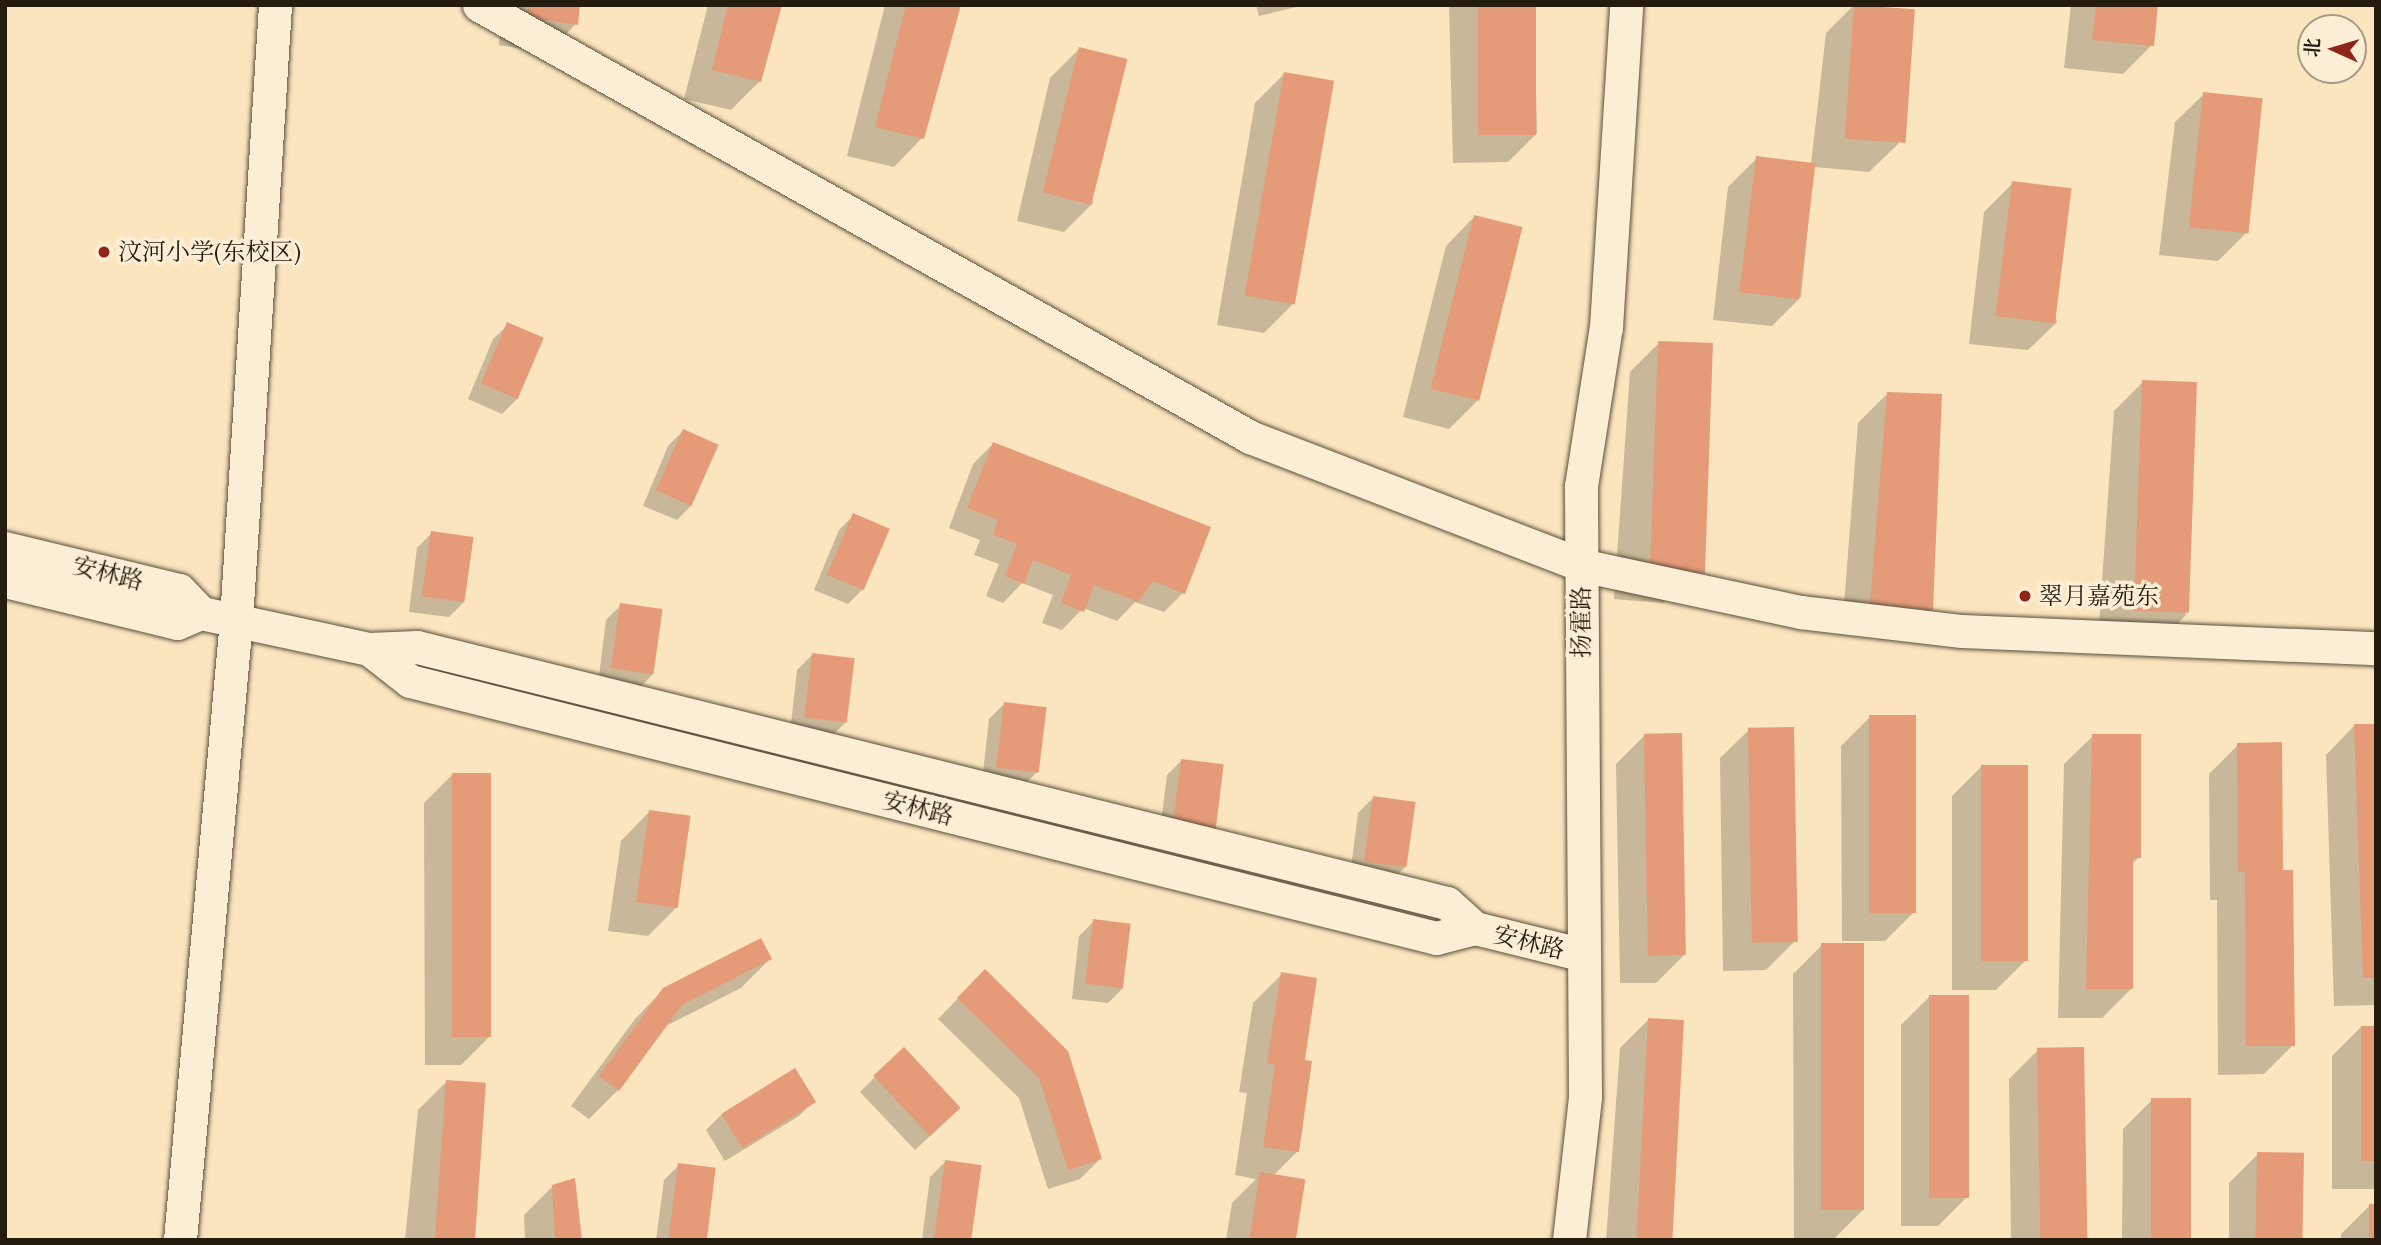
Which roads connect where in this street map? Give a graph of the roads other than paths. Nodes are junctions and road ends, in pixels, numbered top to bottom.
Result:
1 (275, 5) edge
2 (479, 5) edge
3 (1626, 5) edge
4 (5, 548) edge
5 (1581, 565) junction
6 (5, 580) edge
7 (201, 613) junction
8 (236, 620) junction
9 (2376, 648) edge
10 (369, 649) junction
11 (880, 763) junction
12 (876, 798) junction
13 (1475, 928) junction
14 (1583, 955) junction
15 (180, 1240) edge
16 (1569, 1240) edge

1 - 8 street
2 - 5 street
3 - 5 street, 扬霍路
4 - 7 street, 安林路
5 - 9 street
5 - 14 street, 扬霍路
6 - 7 street, 安林路
7 - 8 street, 安林路
8 - 10 street, 安林路
8 - 15 street
10 - 11 street, 安林路
10 - 12 street, 安林路
11 - 12 street
11 - 13 street, 安林路
12 - 13 street, 安林路
13 - 14 street, 安林路
14 - 16 street, 扬霍路

